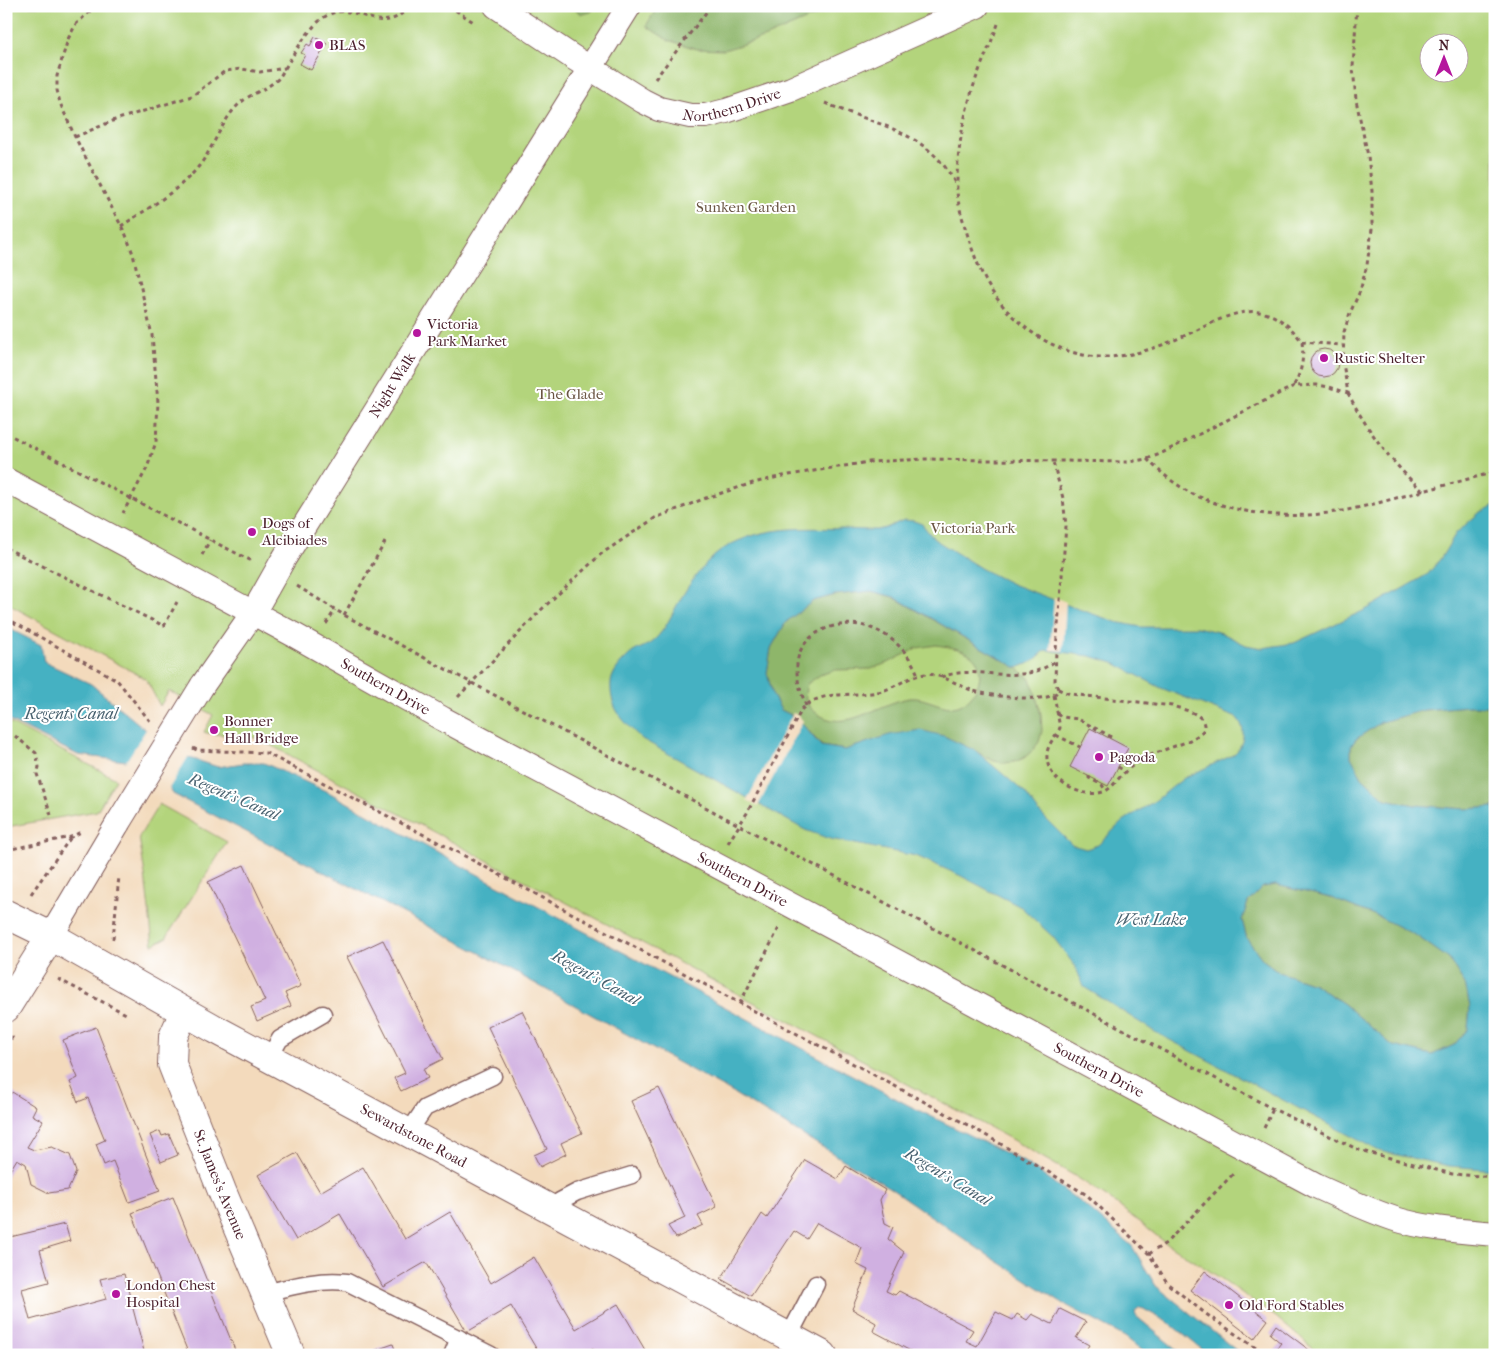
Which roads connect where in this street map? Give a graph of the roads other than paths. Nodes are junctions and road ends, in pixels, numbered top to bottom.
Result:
1 (496, 6) edge
2 (629, 6) edge
3 (977, 6) edge
4 (591, 68) junction
5 (6, 480) edge
6 (253, 613) junction
7 (6, 914) edge
8 (50, 936) junction
9 (6, 1008) edge
10 (184, 1012) junction
11 (324, 1014) dead end
12 (269, 1058) junction
13 (493, 1076) dead end
14 (408, 1133) junction
15 (632, 1175) dead end
16 (554, 1212) junction
17 (1495, 1234) edge
18 (816, 1284) dead end
19 (265, 1293) junction
20 (789, 1336) junction
21 (459, 1338) junction
22 (291, 1355) edge
23 (452, 1355) edge
24 (491, 1355) edge
25 (823, 1355) edge

1 - 4 street, Northern Drive
2 - 4 street, Night Walk
3 - 4 street, Northern Drive
4 - 6 street, Night Walk
5 - 6 street, Southern Drive
6 - 8 street, Night Walk, bridge
6 - 17 street, Southern Drive
7 - 8 main road, Sewardstone Road
8 - 9 main road
8 - 10 main road, Sewardstone Road
10 - 12 main road, Sewardstone Road
10 - 19 main road, St. James's Avenue
11 - 12 lane
12 - 14 main road, Sewardstone Road
13 - 14 lane
14 - 16 main road, Sewardstone Road
15 - 16 lane
16 - 20 main road, Sewardstone Road
18 - 20 lane
19 - 21 lane
19 - 22 main road, St. James's Avenue
20 - 25 main road, Sewardstone Road
21 - 23 lane
21 - 24 lane

